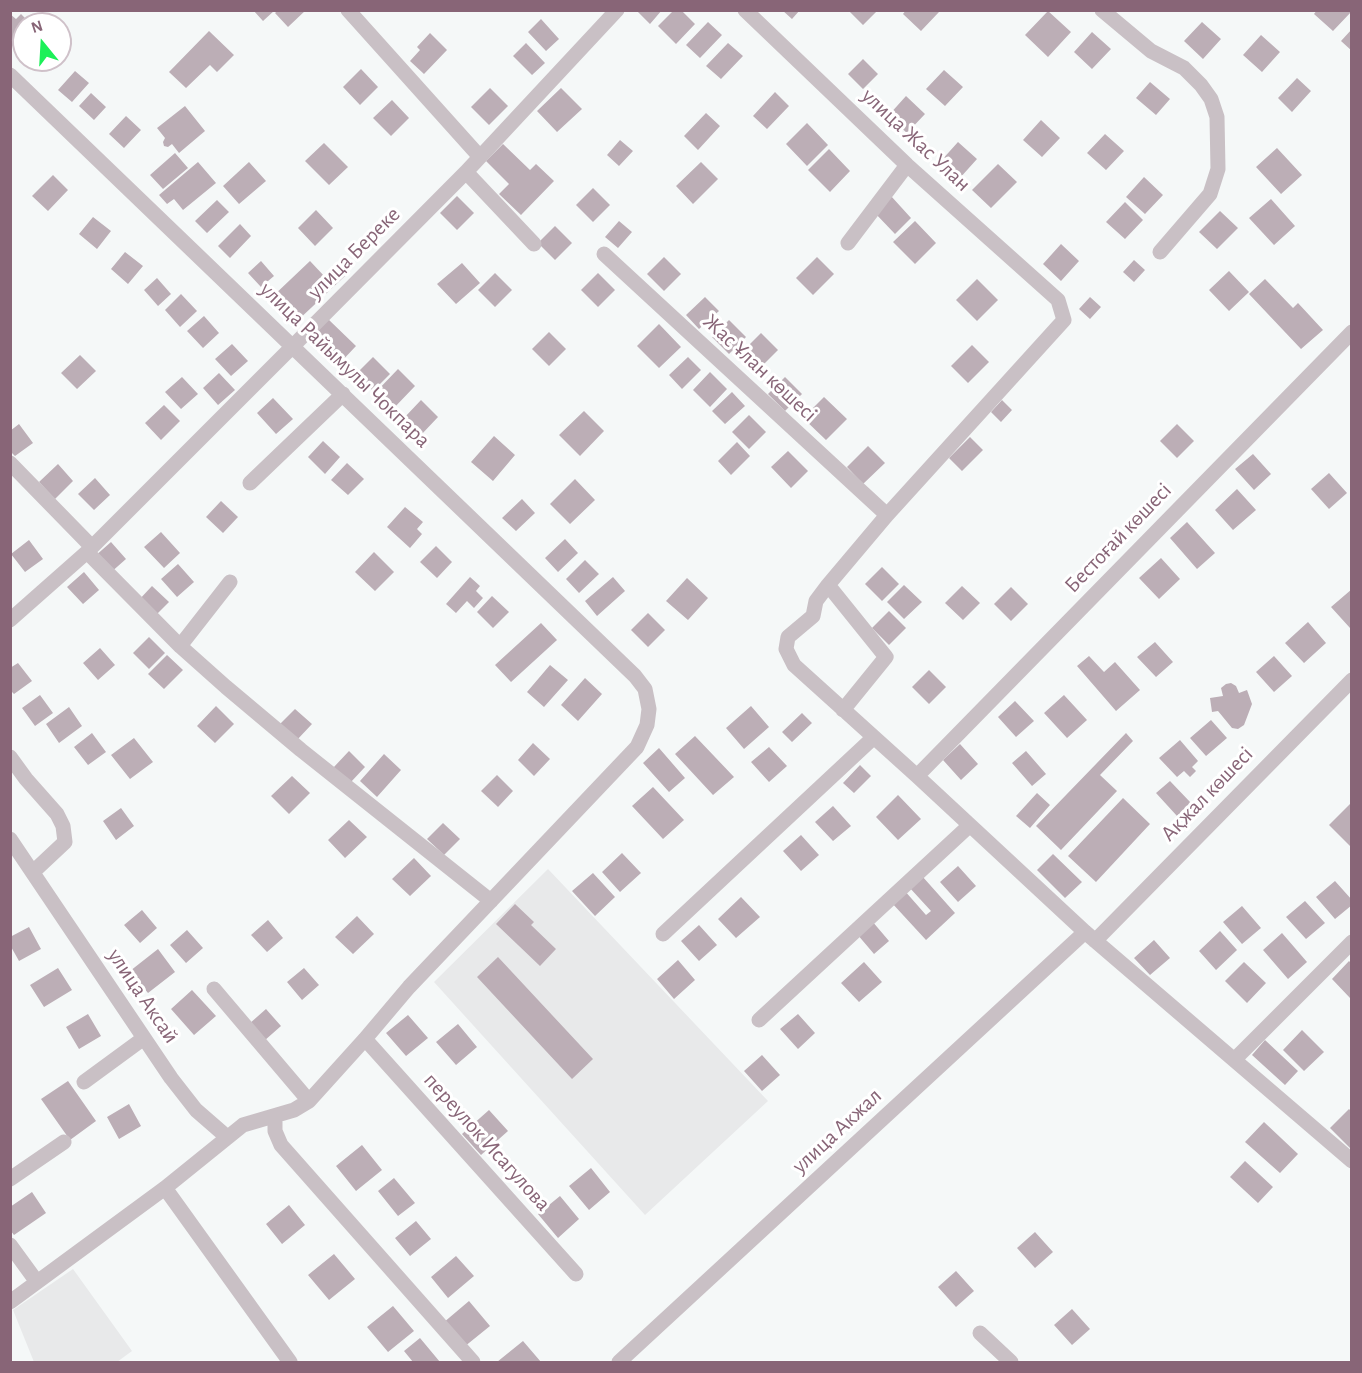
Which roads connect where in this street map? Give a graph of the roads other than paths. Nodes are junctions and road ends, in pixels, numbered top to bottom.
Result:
1 (348, 10) edge
2 (618, 10) edge
3 (745, 10) edge
4 (1102, 10) edge
5 (10, 75) edge
6 (480, 157) junction
7 (907, 165) junction
8 (466, 172) junction
9 (848, 243) dead end
10 (534, 244) dead end
11 (1160, 252) dead end
12 (604, 254) dead end
13 (1352, 332) edge
14 (293, 346) junction
15 (343, 394) junction
16 (10, 463) edge
17 (250, 483) dead end
18 (886, 515) junction
19 (89, 549) junction
20 (230, 582) dead end
21 (828, 585) junction
22 (10, 620) edge
23 (180, 646) junction
24 (1352, 680) edge
25 (843, 710) junction
26 (873, 738) junction
27 (10, 757) edge
28 (917, 776) junction
29 (969, 826) junction
30 (10, 839) edge
31 (33, 872) junction
32 (491, 901) junction
33 (663, 934) dead end
34 (1090, 937) junction
35 (1352, 942) edge
36 (213, 989) dead end
37 (759, 1020) dead end
38 (144, 1038) junction
39 (365, 1040) junction
40 (1234, 1060) junction
41 (84, 1082) dead end
42 (309, 1101) junction
43 (274, 1116) junction
44 (227, 1137) junction
45 (64, 1142) dead end
46 (1352, 1161) edge
47 (10, 1179) edge
48 (165, 1188) junction
49 (10, 1245) edge
50 (576, 1274) dead end
51 (37, 1282) junction
52 (10, 1302) edge
53 (980, 1333) dead end
54 (290, 1362) edge
55 (473, 1362) edge
56 (619, 1362) edge
57 (1011, 1362) edge

1 - 6 street
2 - 6 street, улица Береке
3 - 7 street, улица Жас Улан
4 - 11 street
5 - 14 street, улица Райымулы Чокпара
6 - 8 street, улица Береке
7 - 9 street
7 - 18 street, улица Жас Улан
8 - 10 street
8 - 14 street, улица Береке
12 - 18 street, Жас Ұлан көшесі
13 - 28 street, Бестоғай көшесі
14 - 15 street, улица Райымулы Чокпара
14 - 19 street, улица Береке
15 - 17 street
15 - 32 street, улица Райымулы Чокпара
16 - 19 street
18 - 21 street
19 - 22 street, улица Береке
19 - 23 street
20 - 23 street
21 - 25 street
21 - 25 street
23 - 32 street
24 - 34 street, Ақжал көшесі
25 - 26 street
26 - 28 street
26 - 33 street
27 - 31 street
28 - 29 street
29 - 34 street
29 - 37 street
30 - 31 street, улица Аксай
31 - 38 street, улица Аксай
32 - 39 street
34 - 40 street
34 - 56 street, улица Акжал
35 - 40 street
36 - 42 street
38 - 41 street
38 - 44 street, улица Аксай
39 - 42 street
39 - 50 street, переулок Исагулова
40 - 46 street
42 - 43 street
43 - 44 street
43 - 55 street
44 - 48 street
45 - 47 street
48 - 51 street
48 - 54 street
49 - 51 street
51 - 52 street
53 - 57 street

